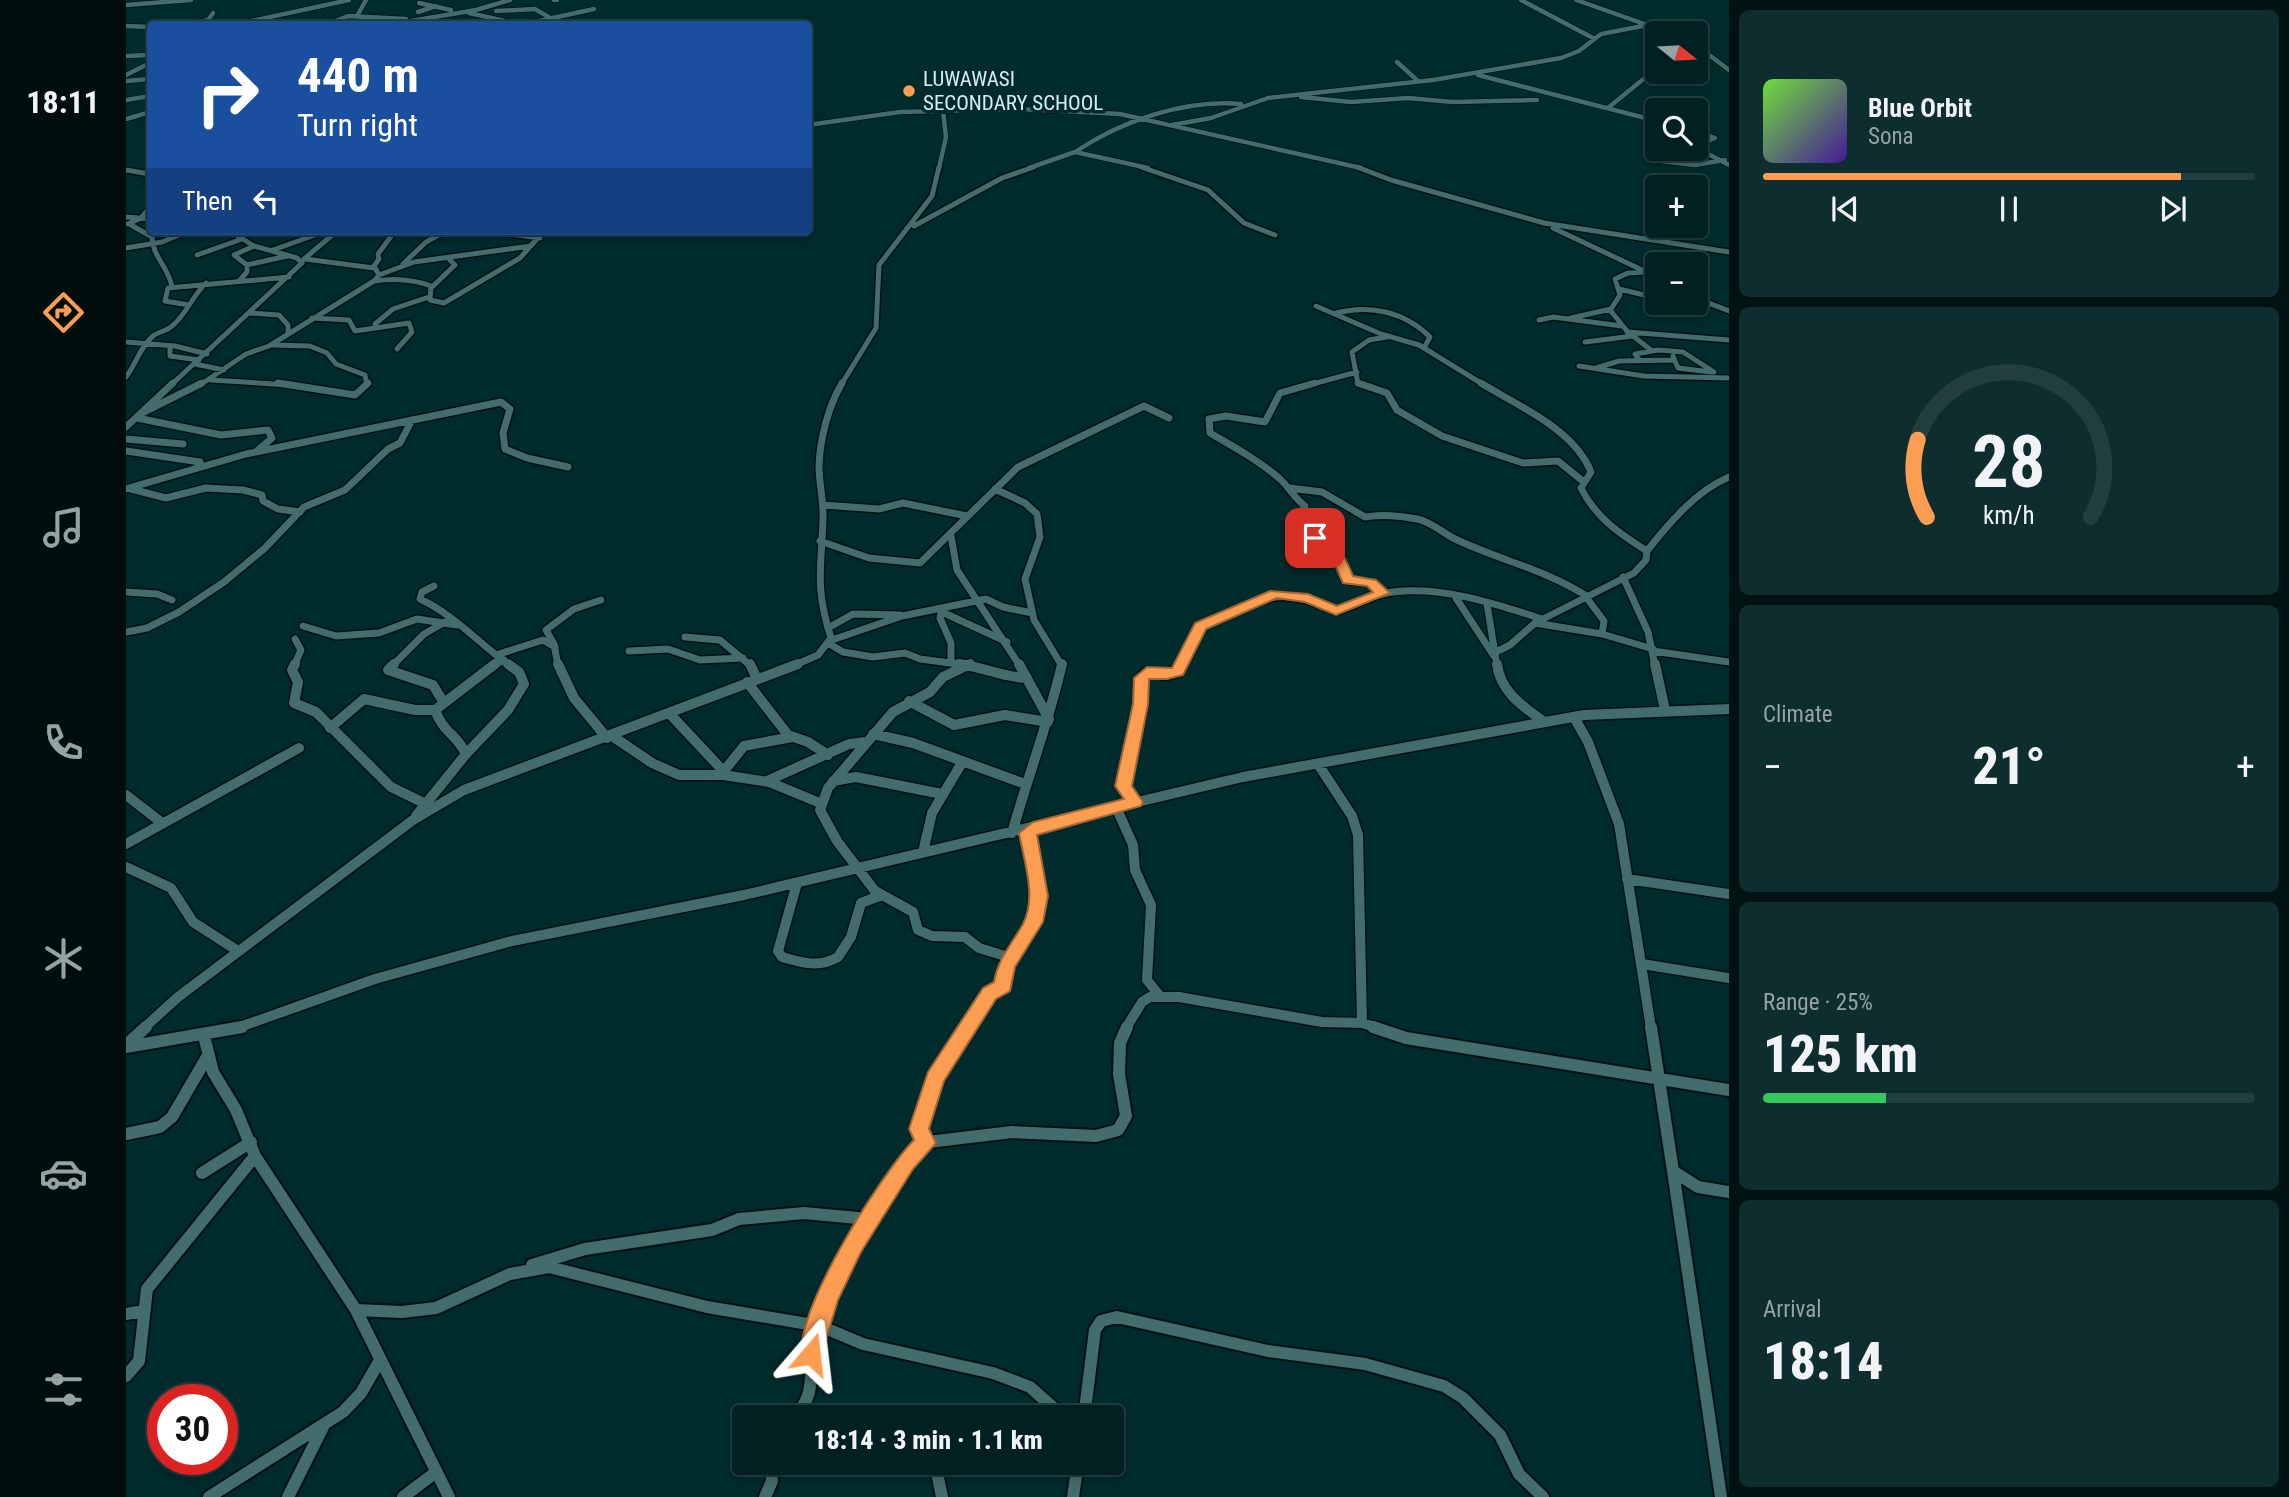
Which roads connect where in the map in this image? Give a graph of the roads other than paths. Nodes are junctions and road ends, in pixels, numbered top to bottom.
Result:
1 (191, 0) edge
2 (349, 0) edge
3 (366, 0) edge
4 (510, 0) edge
5 (1521, 0) edge
6 (1576, 0) edge
7 (420, 2) edge
8 (126, 5) edge
9 (436, 6) junction
10 (485, 8) junction
11 (594, 9) dead end
12 (496, 11) junction
13 (418, 12) junction
14 (466, 12) junction
15 (213, 13) dead end
16 (503, 13) dead end
17 (357, 16) junction
18 (421, 18) junction
19 (552, 19) junction
20 (411, 20) junction
21 (204, 21) edge
22 (252, 21) edge
23 (333, 21) edge
24 (406, 21) edge
25 (506, 21) edge
26 (541, 21) edge
27 (1645, 24) edge
28 (1645, 25) edge
29 (126, 26) edge
30 (147, 27) edge
31 (1593, 38) junction
32 (1708, 54) edge
33 (147, 55) edge
34 (126, 56) edge
35 (1397, 62) dead end
36 (147, 65) edge
37 (1729, 70) edge
38 (136, 71) junction
39 (147, 73) edge
40 (1470, 73) junction
41 (126, 75) edge
42 (1645, 78) edge
43 (147, 79) edge
44 (126, 81) edge
45 (1418, 81) junction
46 (147, 96) edge
47 (1293, 96) junction
48 (1421, 99) junction
49 (126, 100) edge
50 (1537, 100) dead end
51 (1242, 105) junction
52 (1609, 107) junction
53 (943, 111) junction
54 (147, 113) edge
55 (126, 118) edge
56 (1645, 118) edge
57 (1146, 121) junction
58 (812, 124) edge
59 (1171, 125) junction
60 (1075, 152) junction
61 (1708, 153) edge
62 (1661, 161) dead end
63 (1727, 162) edge
64 (126, 170) edge
65 (147, 174) edge
66 (147, 211) edge
67 (141, 218) junction
68 (147, 220) edge
69 (147, 221) edge
70 (127, 223) edge
71 (1546, 223) junction
72 (909, 228) junction
73 (147, 233) edge
74 (150, 235) edge
75 (179, 235) edge
76 (236, 235) edge
77 (315, 235) edge
78 (332, 235) edge
79 (392, 235) edge
80 (439, 235) edge
81 (517, 235) edge
82 (542, 235) edge
83 (1275, 235) dead end
84 (540, 238) junction
85 (242, 239) junction
86 (155, 244) junction
87 (254, 246) junction
88 (531, 246) junction
89 (126, 248) edge
90 (272, 251) junction
91 (1729, 252) edge
92 (197, 255) dead end
93 (288, 255) junction
94 (449, 259) junction
95 (303, 260) junction
96 (247, 265) junction
97 (402, 265) junction
98 (374, 268) junction
99 (1645, 271) edge
100 (1645, 272) edge
101 (379, 275) junction
102 (289, 277) junction
103 (239, 281) junction
104 (374, 281) junction
105 (206, 283) junction
106 (172, 287) junction
107 (431, 288) junction
108 (1619, 289) junction
109 (1645, 295) edge
110 (429, 297) junction
111 (189, 305) junction
112 (1316, 306) dead end
113 (1710, 306) edge
114 (1610, 310) junction
115 (1729, 311) edge
116 (249, 313) junction
117 (1336, 313) junction
118 (312, 318) junction
119 (1572, 318) junction
120 (1539, 320) dead end
121 (1622, 326) junction
122 (371, 327) junction
123 (288, 334) junction
124 (1630, 334) junction
125 (1392, 337) junction
126 (1729, 340) edge
127 (126, 342) edge
128 (1585, 342) dead end
129 (148, 343) junction
130 (170, 345) junction
131 (272, 345) junction
132 (1424, 348) junction
133 (397, 349) dead end
134 (1653, 351) junction
135 (1671, 351) junction
136 (206, 354) junction
137 (1639, 360) junction
138 (1674, 360) junction
139 (197, 362) junction
140 (1579, 366) dead end
141 (1595, 369) junction
142 (224, 370) junction
143 (1357, 372) junction
144 (1714, 372) junction
145 (126, 377) edge
146 (1729, 377) edge
147 (209, 380) junction
148 (139, 416) junction
149 (1169, 418) dead end
150 (412, 420) junction
151 (127, 424) edge
152 (126, 439) edge
153 (183, 444) dead end
154 (126, 451) edge
155 (256, 452) junction
156 (210, 463) junction
157 (568, 467) dead end
158 (1729, 477) edge
159 (1584, 482) junction
160 (129, 486) edge
161 (1290, 488) junction
162 (995, 489) junction
163 (823, 505) junction
164 (300, 512) junction
165 (967, 516) junction
166 (951, 536) junction
167 (820, 541) junction
168 (1647, 551) junction
169 (1623, 577) junction
170 (434, 586) dead end
171 (126, 592) edge
172 (1383, 593) junction
173 (1587, 597) junction
174 (1456, 598) junction
175 (172, 600) dead end
176 (601, 600) dead end
177 (980, 602) junction
178 (1487, 604) junction
179 (942, 610) junction
180 (1032, 613) junction
181 (901, 616) junction
182 (1539, 621) junction
183 (447, 622) junction
184 (303, 626) dead end
185 (461, 627) junction
186 (828, 628) junction
187 (126, 632) edge
188 (1602, 634) junction
189 (685, 637) dead end
190 (295, 639) dead end
191 (829, 642) junction
192 (1007, 642) junction
193 (555, 647) junction
194 (1653, 650) junction
195 (629, 651) dead end
196 (1494, 654) junction
197 (500, 658) junction
198 (743, 658) junction
199 (951, 662) junction
200 (1729, 662) edge
201 (970, 664) junction
202 (1027, 678) junction
203 (757, 679) junction
204 (747, 682) junction
205 (909, 701) junction
206 (444, 703) junction
207 (1729, 709) edge
208 (435, 710) junction
209 (1665, 710) junction
210 (669, 713) junction
211 (1574, 716) junction
212 (1049, 721) junction
213 (1543, 721) junction
214 (330, 728) junction
215 (609, 736) junction
216 (792, 737) junction
217 (870, 738) junction
218 (299, 748) dead end
219 (466, 754) junction
220 (828, 755) junction
221 (963, 761) junction
222 (1318, 764) junction
223 (726, 774) junction
224 (767, 781) junction
225 (833, 781) junction
226 (1026, 784) junction
227 (942, 794) junction
228 (126, 795) edge
229 (1135, 802) junction
230 (820, 803) junction
231 (426, 804) junction
232 (1116, 807) junction
233 (413, 820) junction
234 (162, 823) junction
235 (1033, 828) junction
236 (1012, 833) junction
237 (126, 844) edge
238 (923, 852) junction
239 (126, 867) edge
240 (859, 867) junction
241 (1627, 879) junction
242 (797, 883) junction
243 (1729, 894) edge
244 (882, 895) junction
245 (238, 951) junction
246 (1012, 958) junction
247 (1642, 964) junction
248 (1729, 978) edge
249 (1159, 995) junction
250 (1362, 1023) junction
251 (204, 1036) junction
252 (126, 1046) edge
253 (207, 1057) junction
254 (1659, 1077) junction
255 (1729, 1090) edge
256 (126, 1134) edge
257 (251, 1142) junction
258 (926, 1143) junction
259 (255, 1156) junction
260 (1673, 1171) junction
261 (202, 1173) dead end
262 (1729, 1192) edge
263 (868, 1219) junction
264 (528, 1268) junction
265 (356, 1310) junction
266 (142, 1311) junction
267 (126, 1314) edge
268 (820, 1326) junction
269 (380, 1360) junction
270 (126, 1376) edge
271 (805, 1405) edge
272 (1052, 1405) edge
273 (1086, 1405) edge
274 (324, 1426) junction
275 (436, 1472) junction
276 (772, 1475) edge
277 (937, 1475) edge
278 (1076, 1475) edge
279 (208, 1497) edge
280 (288, 1497) edge
281 (403, 1497) edge
282 (449, 1497) edge
283 (765, 1497) edge
284 (942, 1497) edge
285 (1073, 1497) edge
286 (1543, 1497) edge
287 (1721, 1497) edge

1 - 8 street
2 - 22 street
3 - 17 street
4 - 10 street
5 - 31 street
6 - 27 street
7 - 9 street
7 - 13 street
9 - 13 street
9 - 14 street
10 - 12 street
10 - 14 street
11 - 19 street
12 - 16 street
12 - 19 street
13 - 18 street
14 - 18 street
14 - 25 street
15 - 21 street
17 - 20 street
17 - 23 street
18 - 20 street
19 - 26 street
20 - 24 street
28 - 31 street
29 - 30 street
31 - 40 street
32 - 37 street
33 - 34 street
35 - 45 street
36 - 38 street
38 - 39 street
38 - 41 street
40 - 45 street
40 - 52 street
42 - 52 street
43 - 44 street
45 - 47 street
45 - 48 street
46 - 49 street
47 - 48 street
47 - 51 street
48 - 50 street
51 - 57 street
51 - 59 street
52 - 56 street
53 - 57 street
53 - 58 street
53 - 72 street
54 - 55 street
57 - 59 street
57 - 60 street
59 - 71 street
60 - 72 street
60 - 83 street
61 - 63 street
62 - 63 street
64 - 65 street
66 - 67 street
67 - 68 street
67 - 70 street
69 - 70 street
70 - 73 street
71 - 91 street
71 - 99 street
72 - 163 street
74 - 86 street
75 - 86 street
76 - 85 street
77 - 90 street
78 - 95 street
79 - 98 street
80 - 97 street
81 - 84 street
82 - 84 street
84 - 88 street
85 - 87 street
85 - 92 street
86 - 89 street
86 - 106 street
87 - 90 street
87 - 96 street
88 - 94 street
88 - 110 street
90 - 93 street
93 - 95 street
93 - 96 street
94 - 97 street
94 - 107 street
95 - 98 street
95 - 102 street
96 - 103 street
97 - 101 street
98 - 101 street
100 - 108 street
101 - 104 street
102 - 103 street
102 - 116 street
103 - 105 street
104 - 107 street
104 - 118 street
105 - 106 street
105 - 111 street
106 - 111 street
107 - 110 street
108 - 109 street
108 - 114 street
110 - 122 street
111 - 129 street
112 - 117 street
113 - 115 street
114 - 119 street
114 - 121 street
116 - 123 street
116 - 136 street
117 - 125 street
117 - 132 street
118 - 122 street
118 - 123 street
119 - 120 street
119 - 121 street
121 - 124 street
122 - 133 street
123 - 131 street
124 - 126 street
124 - 128 street
124 - 134 street
125 - 132 street
125 - 143 street
127 - 129 street
129 - 130 street
129 - 145 street
130 - 136 street
130 - 139 street
131 - 142 street
131 - 147 street
132 - 159 street
134 - 135 street
134 - 137 street
135 - 138 street
135 - 144 street
136 - 139 street
137 - 138 street
137 - 141 street
138 - 144 street
139 - 142 street
139 - 148 street
140 - 141 street
141 - 146 street
142 - 147 street
143 - 159 street
143 - 161 street
144 - 146 street
147 - 148 street
148 - 151 street
148 - 155 street
149 - 162 street
150 - 155 street
150 - 157 street
150 - 164 street
152 - 153 street
154 - 156 street
155 - 156 street
156 - 160 street
158 - 168 street
159 - 168 street
160 - 164 street
161 - 172 street
161 - 173 street
162 - 165 street
162 - 180 street
163 - 165 street
163 - 167 street
164 - 187 street
165 - 166 street
166 - 167 street
166 - 177 street
167 - 186 street
168 - 169 street
169 - 173 street
169 - 194 street
170 - 185 street
171 - 175 street
172 - 174 street
172 - 229 street
173 - 182 street
173 - 188 street
174 - 178 street
174 - 196 street
176 - 193 street
177 - 179 street
177 - 180 street
177 - 192 street
178 - 182 street
178 - 196 street
179 - 181 street
179 - 192 street
179 - 199 street
180 - 212 street
181 - 186 street
181 - 191 street
182 - 188 street
182 - 196 street
183 - 184 street
183 - 185 street
183 - 206 street
185 - 197 street
186 - 191 street
188 - 194 street
189 - 198 street
190 - 214 street
191 - 199 street
191 - 203 street
192 - 202 street
193 - 197 street
193 - 215 street
194 - 200 street
194 - 209 street
195 - 198 street
196 - 213 street
197 - 206 street
197 - 219 street
198 - 203 street
199 - 201 street
201 - 202 street
201 - 205 street
202 - 212 street
203 - 204 street
204 - 210 street
204 - 216 street
205 - 212 street
205 - 217 street
206 - 208 street
207 - 209 street
208 - 214 street
208 - 219 street
209 - 211 street
210 - 215 street
210 - 223 street
211 - 213 street
211 - 241 street
212 - 226 street
213 - 222 street
214 - 231 street
215 - 223 street
215 - 233 street
216 - 220 street
216 - 223 street
217 - 220 street
217 - 221 street
217 - 225 street
218 - 234 street
219 - 231 street
220 - 224 street
221 - 226 street
221 - 227 street
222 - 229 street
222 - 250 street
223 - 224 street
224 - 230 street
225 - 227 street
225 - 230 street
226 - 236 street
227 - 238 street
228 - 234 street
229 - 232 street
230 - 240 street
231 - 233 street
232 - 235 street
232 - 249 street
233 - 245 street
234 - 237 street
235 - 236 street
235 - 246 street
236 - 238 street
238 - 240 street
239 - 245 street
240 - 242 street
240 - 244 street
241 - 243 street
241 - 247 street
242 - 244 street
242 - 251 street
244 - 246 street
245 - 252 street
246 - 258 street
247 - 248 street
247 - 254 street
249 - 250 street
249 - 258 street
250 - 254 street
251 - 252 street
251 - 253 street
253 - 256 street
253 - 257 street
254 - 255 street
254 - 260 street
257 - 259 street
257 - 261 street
258 - 263 street
259 - 265 street
259 - 266 street
260 - 262 street
260 - 287 street
263 - 264 street
263 - 268 street
264 - 265 street
264 - 268 street
265 - 269 street
266 - 267 street
266 - 270 street
268 - 271 street
268 - 272 street
269 - 274 street
269 - 275 street
273 - 286 street
274 - 279 street
274 - 280 street
275 - 281 street
275 - 282 street
276 - 283 street
277 - 284 street
278 - 285 street

